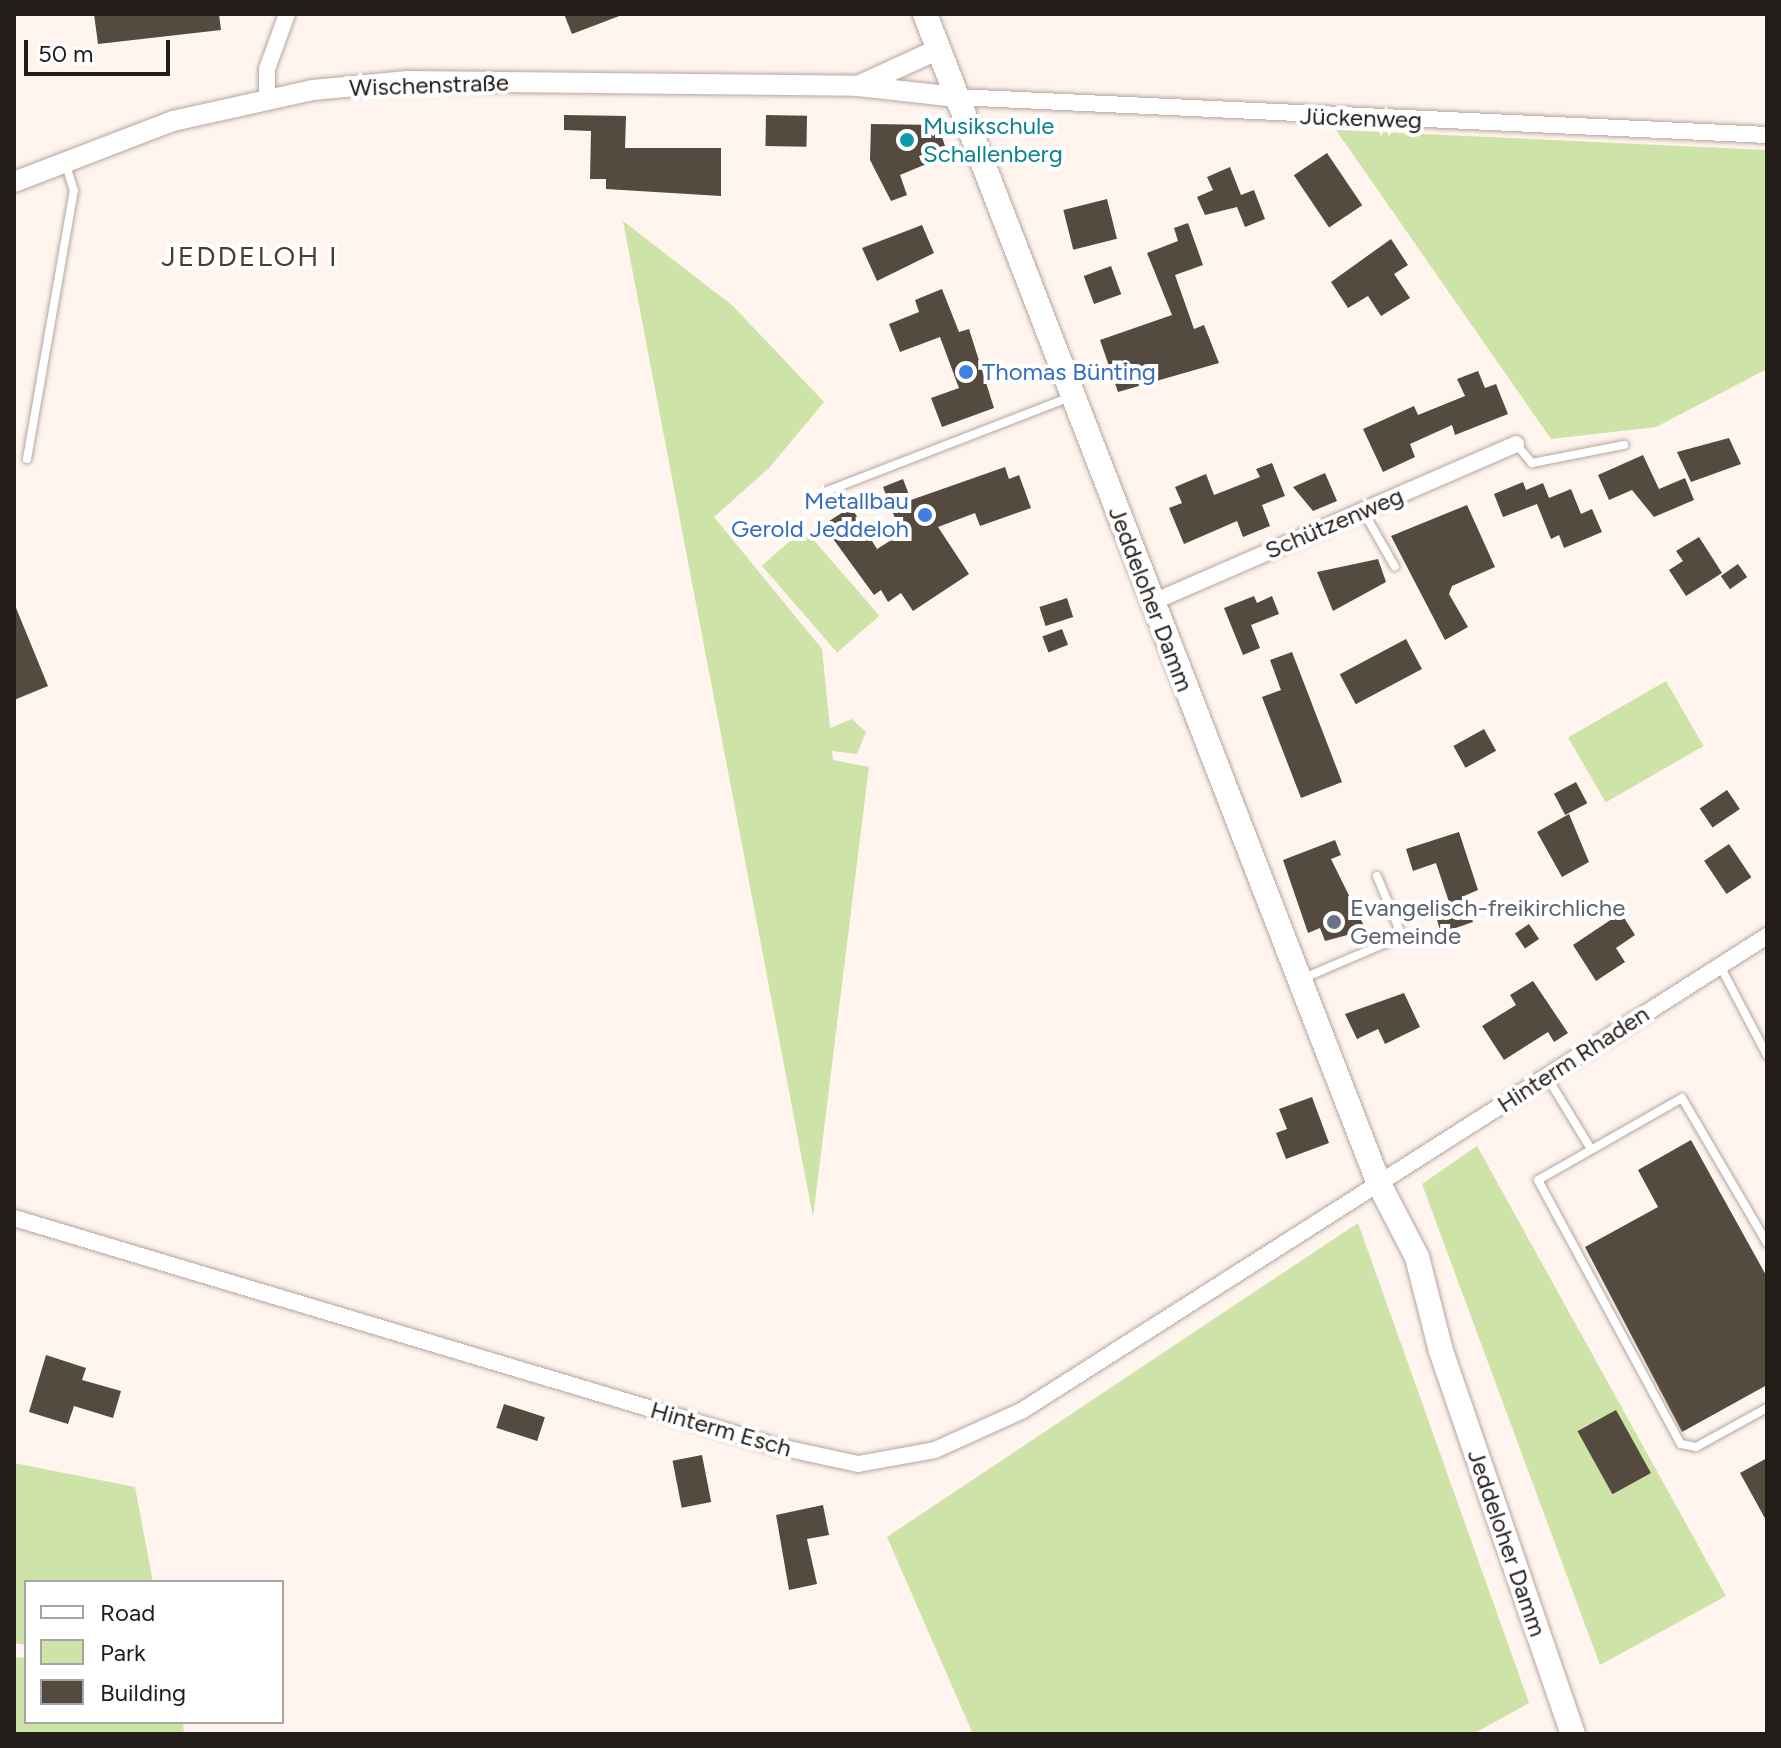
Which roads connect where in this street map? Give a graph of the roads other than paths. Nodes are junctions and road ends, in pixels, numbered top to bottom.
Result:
1 (287, 14) edge
2 (925, 14) edge
3 (939, 49) junction
4 (858, 86) junction
5 (956, 97) junction
6 (267, 98) junction
7 (1767, 135) edge
8 (65, 161) junction
9 (14, 182) edge
10 (1071, 397) junction
11 (1516, 444) joint
12 (1624, 445) dead end
13 (27, 459) dead end
14 (827, 491) dead end
15 (1363, 511) junction
16 (1395, 567) dead end
17 (1153, 602) junction
18 (1377, 876) dead end
19 (1767, 936) edge
20 (1720, 965) junction
21 (1300, 980) junction
22 (1767, 1055) edge
23 (1546, 1076) junction
24 (1591, 1149) junction
25 (1379, 1184) junction
26 (14, 1218) edge
27 (1767, 1243) edge
28 (1767, 1408) edge
29 (1573, 1734) edge

1 - 6 street
2 - 3 main road, Jeddeloher Damm
3 - 4 street, Wischenstraße
3 - 5 main road, Jeddeloher Damm
4 - 5 street, Wischenstraße
4 - 6 street, Wischenstraße
5 - 7 street, Jückenweg
5 - 10 main road, Jeddeloher Damm
6 - 8 street, Wischenstraße
8 - 9 street, Wischenstraße
8 - 13 lane
10 - 14 lane
10 - 17 main road, Jeddeloher Damm
11 - 12 lane
11 - 15 street, Schützenweg
15 - 16 lane
15 - 17 street, Schützenweg
17 - 21 main road, Jeddeloher Damm
18 - 21 lane
19 - 20 street, Hinterm Rhaden
20 - 22 lane
20 - 23 street, Hinterm Rhaden
21 - 25 main road, Jeddeloher Damm
23 - 24 lane
23 - 25 street, Hinterm Rhaden
24 - 27 lane
24 - 28 lane
25 - 26 street, Hinterm Esch
25 - 29 main road, Jeddeloher Damm

